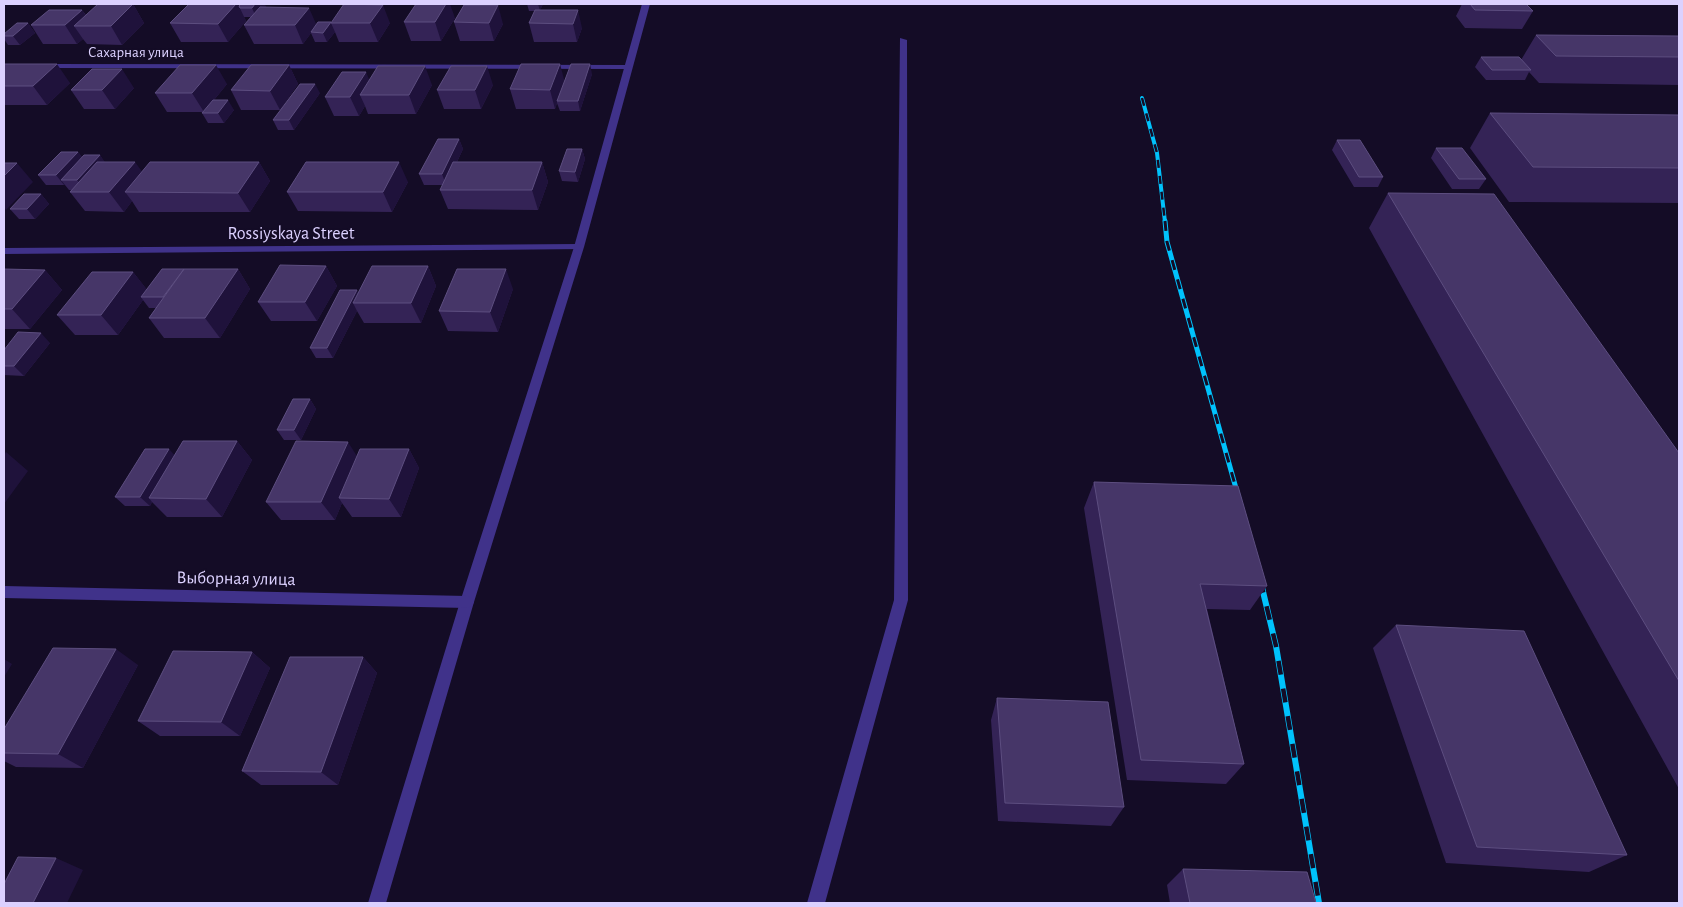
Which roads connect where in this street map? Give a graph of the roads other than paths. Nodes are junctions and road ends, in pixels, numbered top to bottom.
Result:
1 (646, 4) edge
2 (903, 40) dead end
3 (33, 66) edge
4 (628, 67) junction
5 (579, 248) junction
6 (4, 251) edge
7 (4, 592) edge
8 (467, 602) junction
9 (376, 903) edge
10 (816, 903) edge

1 - 4 street
2 - 10 street
3 - 4 street, Сахарная улица
4 - 5 street
5 - 6 street, Rossiyskaya Street
5 - 8 street
7 - 8 street, Выборная улица
8 - 9 street

